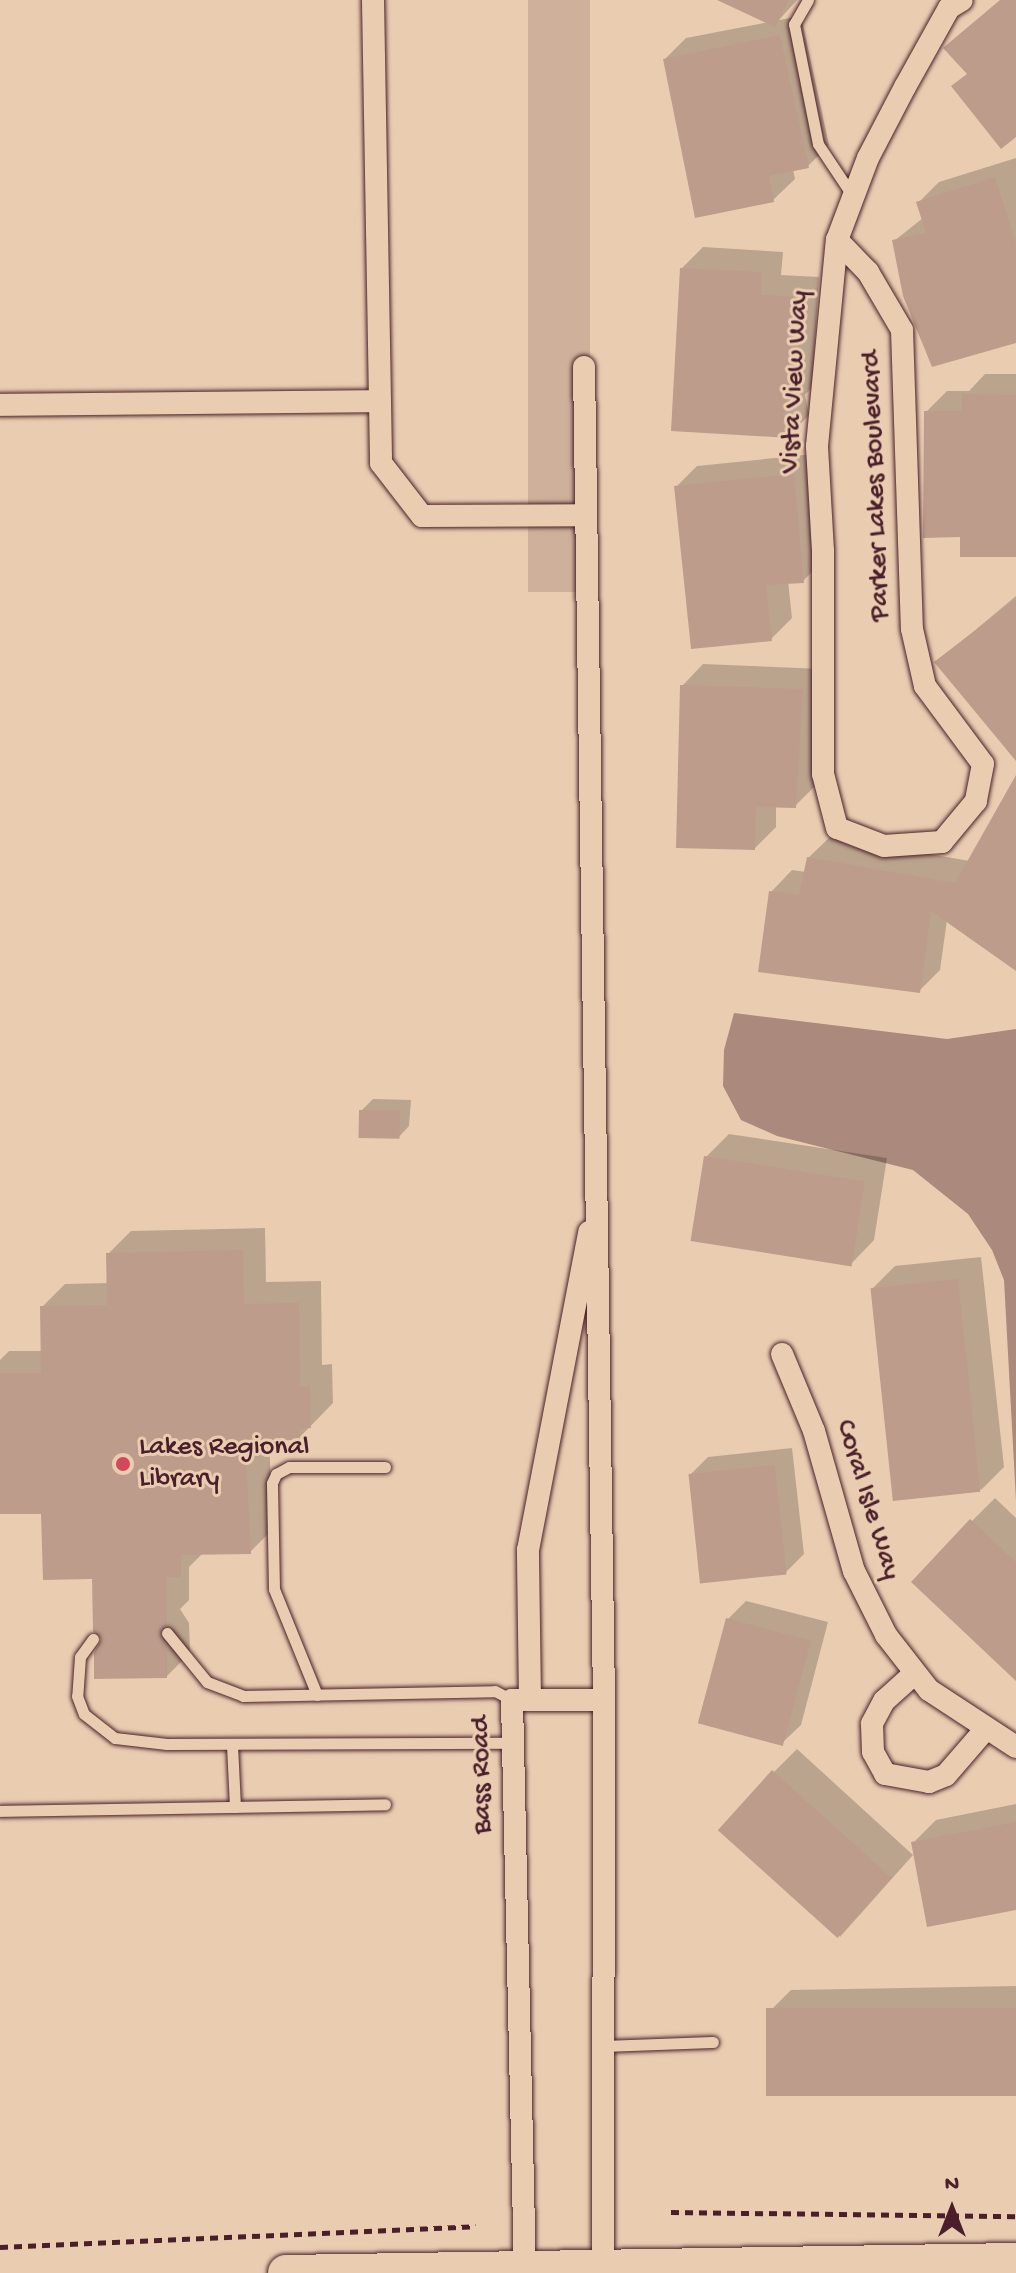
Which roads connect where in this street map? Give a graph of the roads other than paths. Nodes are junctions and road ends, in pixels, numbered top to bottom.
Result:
1 (373, 0) edge
2 (808, 0) edge
3 (962, 0) edge
4 (853, 196) junction
5 (837, 240) junction
6 (584, 367) dead end
7 (380, 401) junction
8 (0, 405) edge
9 (586, 515) junction
10 (983, 764) joint
11 (599, 1188) junction
12 (782, 1354) dead end
13 (385, 1467) dead end
14 (167, 1633) dead end
15 (93, 1639) dead end
16 (914, 1674) junction
17 (317, 1695) junction
18 (521, 1700) junction
19 (604, 1700) junction
20 (984, 1731) junction
21 (513, 1743) junction
22 (232, 1745) junction
23 (1016, 1747) edge
24 (385, 1804) dead end
25 (235, 1807) junction
26 (0, 1811) edge
27 (713, 2042) dead end
28 (602, 2046) junction
29 (1016, 2261) edge
30 (603, 2272) edge
31 (286, 2273) edge
32 (525, 2273) edge

1 - 7 street
2 - 4 lane
3 - 4 street
4 - 5 street
5 - 10 street, Parker Lakes Boulevard
5 - 10 street, Vista View Way
6 - 9 street
7 - 8 street
7 - 9 street
9 - 11 street
11 - 18 street
11 - 19 street
12 - 16 street, Coral Isle Way
13 - 17 lane
14 - 17 lane
15 - 22 lane
16 - 20 street, Coral Isle Way
16 - 20 street
17 - 18 lane
18 - 19 street, Bass Road
18 - 21 street, Bass Road
19 - 28 street
20 - 23 street, Coral Isle Way
21 - 22 lane
21 - 32 street, Bass Road
22 - 25 lane
24 - 25 lane
25 - 26 lane
27 - 28 lane
28 - 30 street
29 - 30 main road
30 - 32 main road
31 - 32 main road

